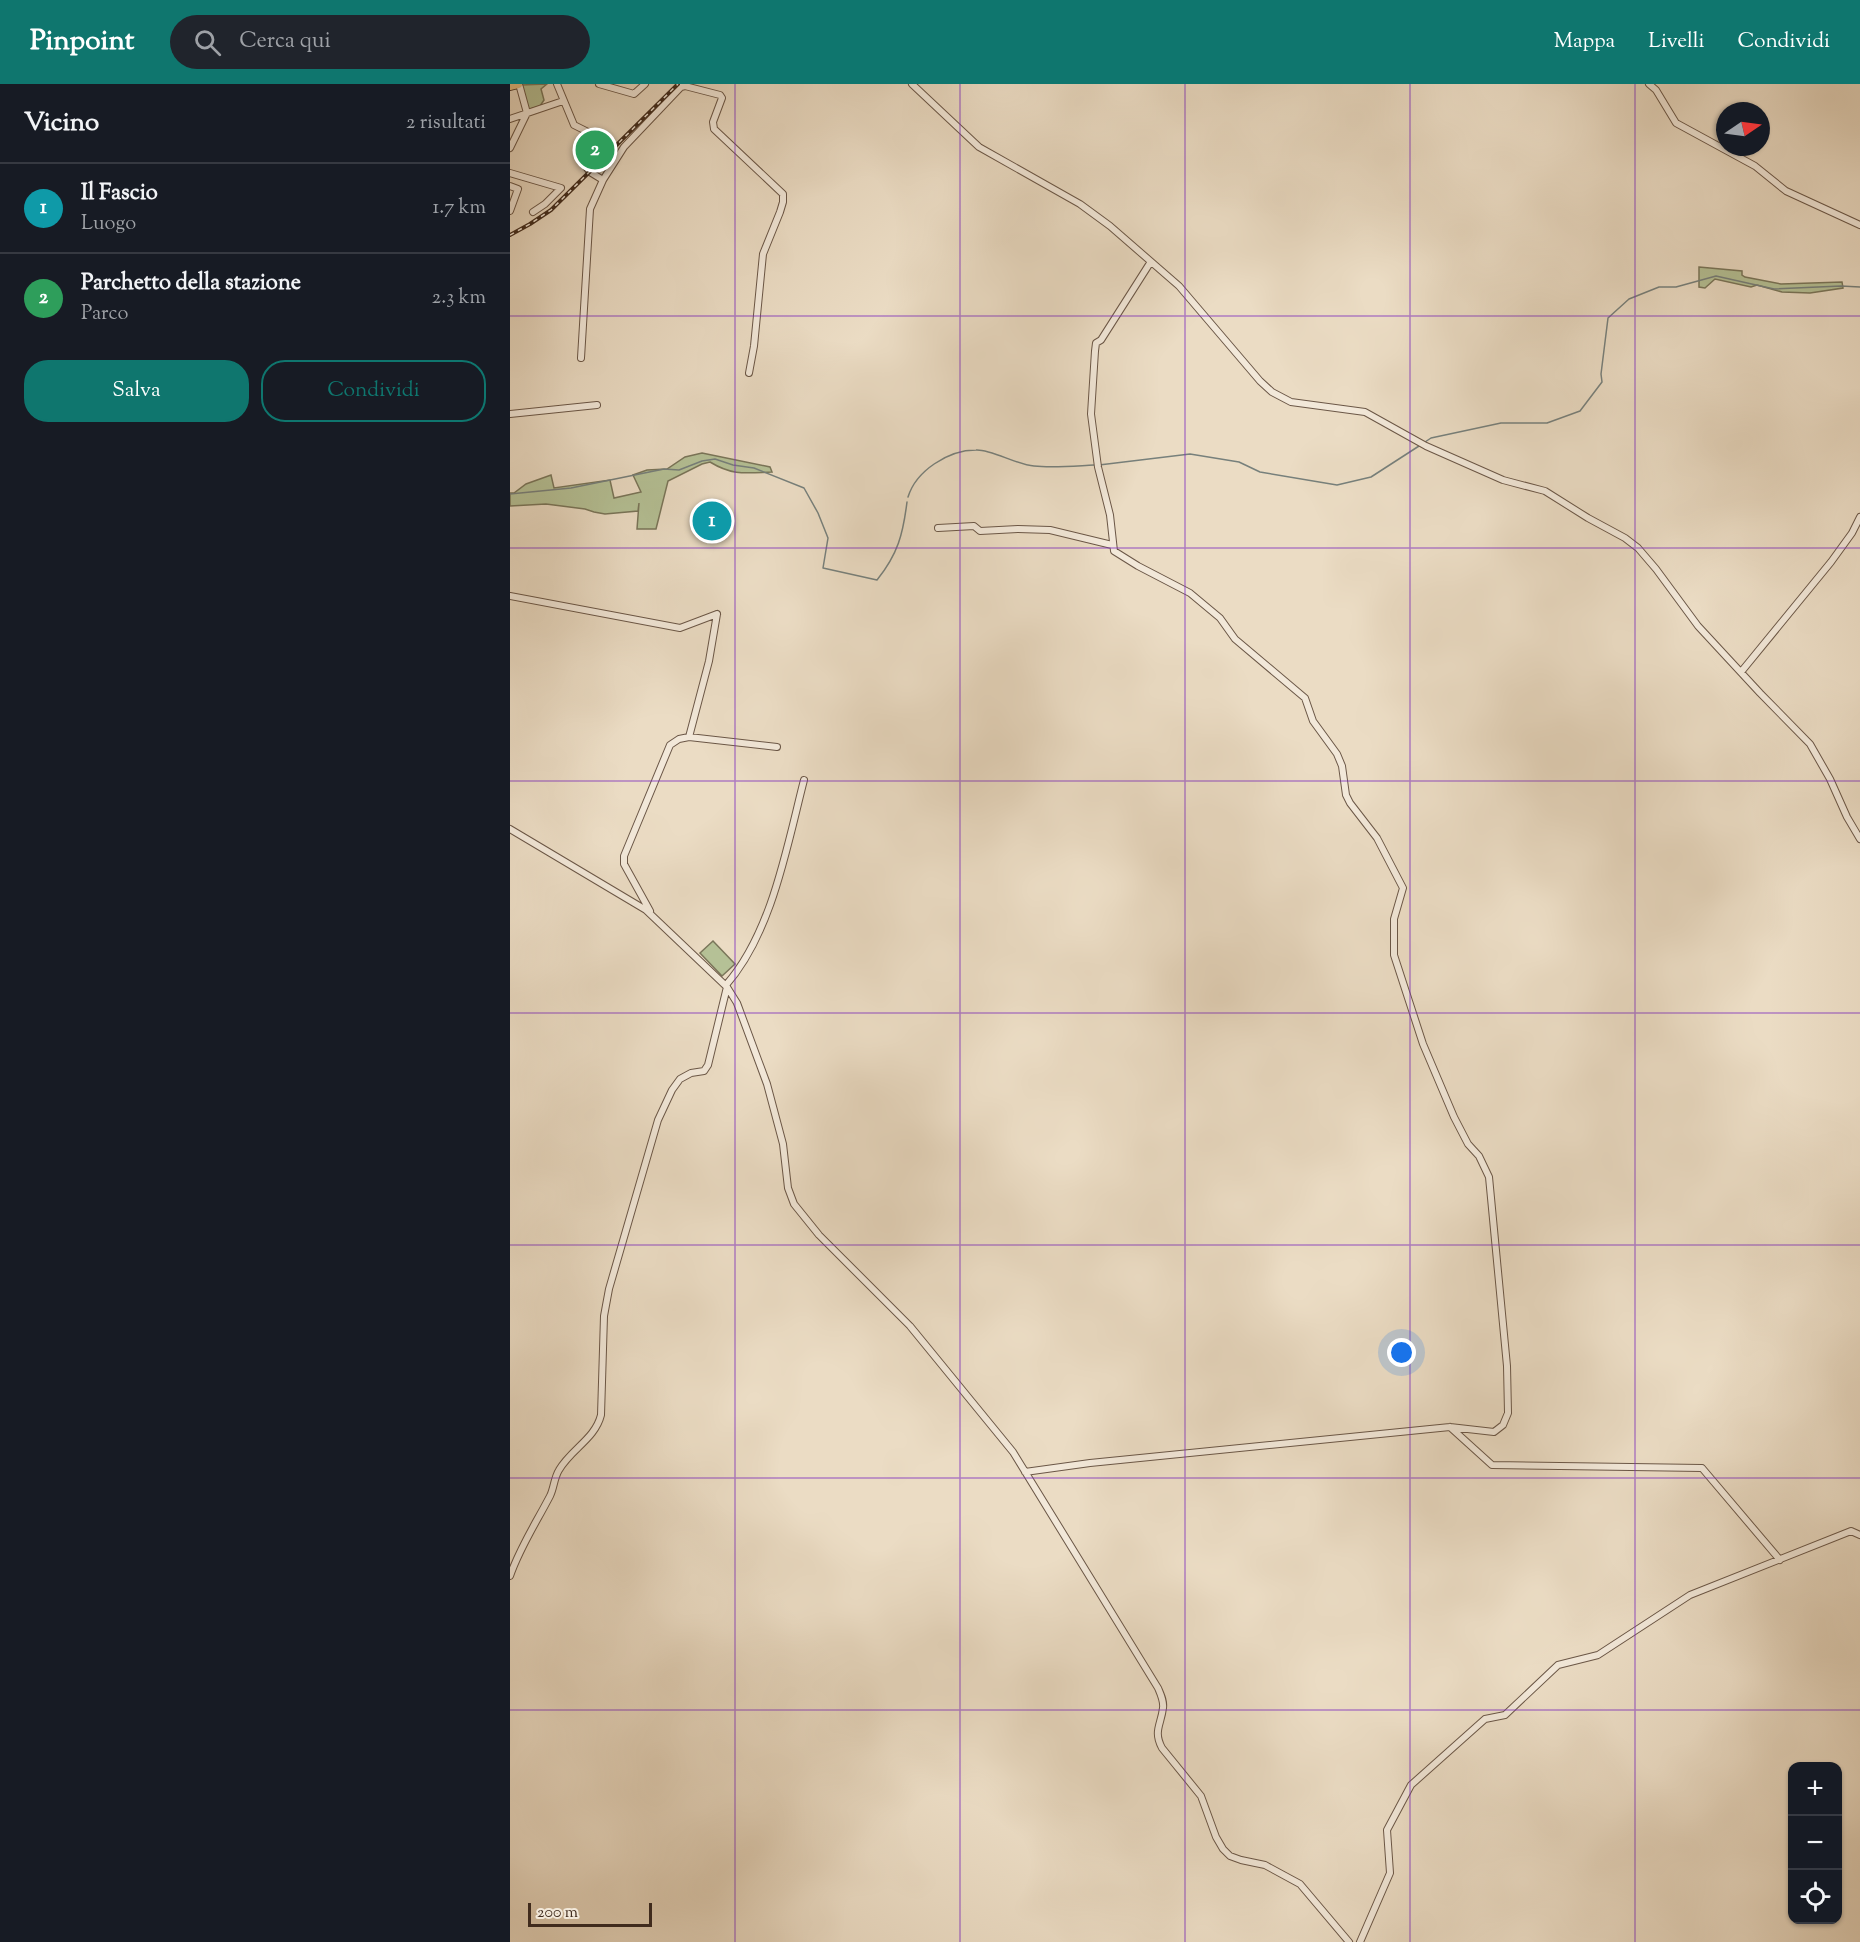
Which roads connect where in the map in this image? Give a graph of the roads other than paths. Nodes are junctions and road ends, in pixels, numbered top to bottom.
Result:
1 (519, 84) edge
2 (557, 84) edge
3 (599, 84) edge
4 (645, 84) edge
5 (912, 84) edge
6 (1649, 84) edge
7 (510, 86) edge
8 (563, 101) junction
9 (527, 113) junction
10 (510, 119) edge
11 (510, 148) edge
12 (510, 173) edge
13 (603, 180) junction
14 (510, 186) edge
15 (510, 211) edge
16 (533, 212) dead end
17 (1860, 225) edge
18 (1150, 263) junction
19 (581, 358) dead end
20 (748, 373) dead end
21 (597, 405) dead end
22 (510, 414) edge
23 (1860, 517) edge
24 (938, 528) dead end
25 (1113, 545) junction
26 (510, 596) edge
27 (1741, 672) junction
28 (689, 737) junction
29 (777, 747) dead end
30 (804, 780) dead end
31 (510, 829) edge
32 (1860, 839) edge
33 (652, 915) junction
34 (726, 986) junction
35 (1450, 1427) junction
36 (1025, 1472) junction
37 (1860, 1535) edge
38 (1780, 1560) junction
39 (510, 1576) edge
40 (1349, 1942) edge
41 (1360, 1942) edge

1 - 7 main road
1 - 9 street
2 - 8 street
3 - 4 street
5 - 18 street
6 - 17 street
8 - 9 street
8 - 13 street
9 - 10 street
9 - 11 street
12 - 16 street
13 - 19 street
13 - 20 street
14 - 15 street
18 - 25 street
18 - 27 street
21 - 22 street
23 - 27 street
24 - 25 street
25 - 35 street
26 - 28 street
27 - 32 street
28 - 29 street
28 - 33 street
30 - 34 street
31 - 33 street
33 - 34 street
34 - 36 street
34 - 39 street
35 - 36 street
35 - 38 street
36 - 40 street
37 - 38 street
38 - 41 street

